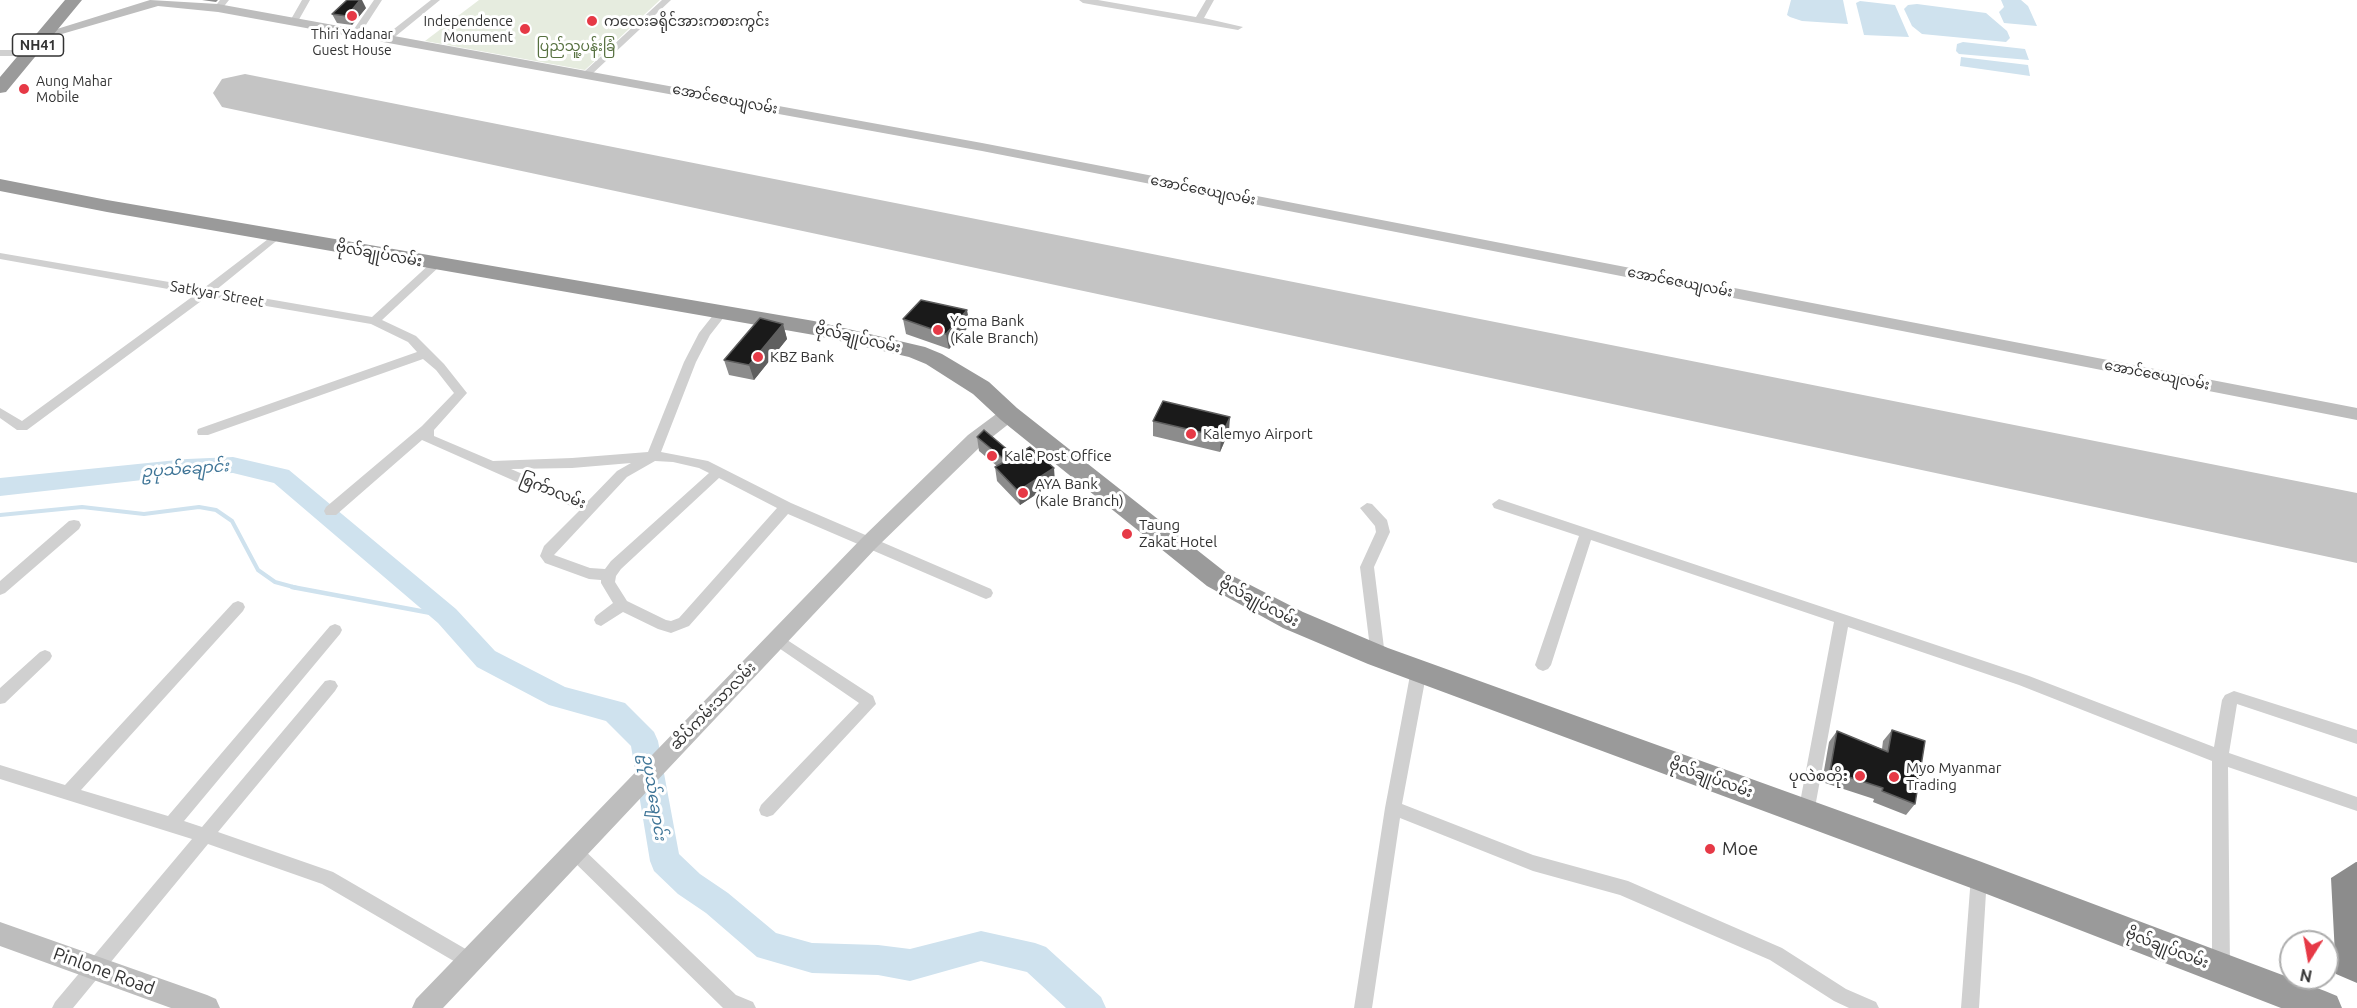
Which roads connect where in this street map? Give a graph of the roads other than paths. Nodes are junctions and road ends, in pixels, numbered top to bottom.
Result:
1 (74, 0) edge
2 (306, 0) edge
3 (378, 0) edge
4 (436, 0) edge
5 (667, 0) edge
6 (1083, 0) edge
7 (1210, 0) edge
8 (149, 2) edge
9 (222, 4) edge
10 (1199, 20) junction
11 (294, 21) junction
12 (1238, 27) dead end
13 (357, 32) junction
14 (48, 34) junction
15 (388, 38) junction
16 (31, 53) junction
17 (0, 54) edge
18 (588, 73) junction
19 (0, 88) edge
20 (0, 185) edge
21 (276, 236) junction
22 (0, 256) edge
23 (436, 264) junction
24 (206, 292) junction
25 (722, 312) junction
26 (374, 321) junction
27 (425, 354) junction
28 (0, 412) edge
29 (1009, 414) junction
30 (2357, 414) edge
31 (427, 429) junction
32 (203, 432) dead end
33 (652, 456) junction
34 (493, 465) junction
35 (718, 472) junction
36 (1499, 504) dead end
37 (786, 507) junction
38 (589, 508) junction
39 (1367, 508) dead end
40 (331, 512) dead end
41 (74, 525) dead end
42 (1587, 532) junction
43 (869, 543) junction
44 (609, 575) junction
45 (0, 589) edge
46 (986, 593) dead end
47 (622, 605) junction
48 (238, 608) dead end
49 (1842, 619) junction
50 (601, 620) dead end
51 (335, 630) dead end
52 (778, 640) junction
53 (45, 656) dead end
54 (1378, 656) junction
55 (1543, 665) dead end
56 (1419, 670) junction
57 (330, 686) dead end
58 (0, 698) edge
59 (2357, 737) edge
60 (2220, 757) junction
61 (0, 772) edge
62 (68, 793) junction
63 (2357, 804) edge
64 (1393, 808) junction
65 (766, 810) dead end
66 (1806, 813) junction
67 (171, 825) junction
68 (204, 835) junction
69 (574, 851) junction
70 (1979, 876) junction
71 (0, 934) edge
72 (470, 961) junction
73 (97, 967) junction
74 (2221, 969) junction
75 (61, 1008) edge
76 (207, 1008) edge
77 (425, 1008) edge
78 (747, 1008) edge
79 (1364, 1008) edge
80 (1870, 1008) edge
81 (1970, 1008) edge
82 (2325, 1008) edge

1 - 14 highway, NH41
2 - 11 street
3 - 13 street
4 - 15 street
5 - 18 street
6 - 10 street
7 - 10 street
8 - 9 street, အောင်ဇေယျလမ်း
8 - 14 street, အောင်ဇေယျလမ်း
9 - 11 street, အောင်ဇေယျလမ်း
10 - 12 street
11 - 13 street, အောင်ဇေယျလမ်း
13 - 15 street, အောင်ဇေယျလမ်း
14 - 16 highway, NH41
15 - 18 street, အောင်ဇေယျလမ်း
16 - 17 street
16 - 19 highway, NH41
18 - 30 street, အောင်ဇေယျလမ်း
20 - 21 highway, ဗိုလ်ချုပ်လမ်း
21 - 23 highway, ဗိုလ်ချုပ်လမ်း
21 - 24 street
22 - 24 street, Satkyar Street
23 - 25 highway, ဗိုလ်ချုပ်လမ်း
23 - 26 street
24 - 26 street, Satkyar Street
24 - 28 street
25 - 29 highway, ဗိုလ်ချုပ်လမ်း
25 - 33 street
26 - 27 street, Satkyar Street
27 - 31 street
27 - 32 street
29 - 43 street, ဆိပ်ကမ်းသာလမ်း
29 - 54 highway, ဗိုလ်ချုပ်လမ်း
31 - 34 street, စြက်ာလမ်း
31 - 40 street
33 - 34 street
33 - 35 street
33 - 38 street, စြက်ာလမ်း
34 - 38 street, စြက်ာလမ်း
35 - 37 street
35 - 44 street
36 - 42 street
37 - 43 street
37 - 47 street
38 - 44 street
39 - 54 street
41 - 45 street
42 - 49 street
42 - 55 street
43 - 46 street
43 - 52 street, ဆိပ်ကမ်းသာလမ်း
44 - 47 street
47 - 50 street
48 - 62 street
49 - 60 street
49 - 66 street
51 - 67 street
52 - 65 street
52 - 69 street, ဆိပ်ကမ်းသာလမ်း
53 - 58 street
54 - 56 highway, ဗိုလ်ချုပ်လမ်း
56 - 64 street
56 - 66 highway, ဗိုလ်ချုပ်လမ်း
57 - 68 street
59 - 60 street
60 - 63 street
60 - 74 street
61 - 62 street
62 - 67 street
64 - 79 street
64 - 80 street
66 - 70 highway, ဗိုလ်ချုပ်လမ်း
67 - 68 street
68 - 72 street
68 - 73 street
69 - 72 street, ဆိပ်ကမ်းသာလမ်း
69 - 78 street
70 - 74 highway, ဗိုလ်ချုပ်လမ်း
70 - 81 street
71 - 73 street, Pinlone Road
72 - 77 street, ဆိပ်ကမ်းသာလမ်း
73 - 75 street
73 - 76 street, Pinlone Road
74 - 82 highway, ဗိုလ်ချုပ်လမ်း

